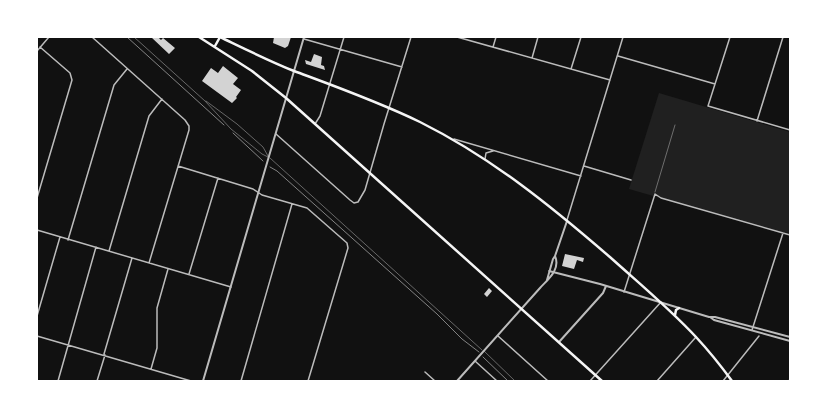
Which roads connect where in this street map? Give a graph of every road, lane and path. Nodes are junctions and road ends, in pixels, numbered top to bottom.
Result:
1 (49, 37) edge
2 (92, 37) edge
3 (127, 37) edge
4 (134, 37) edge
5 (199, 37) edge
6 (220, 37) edge
7 (344, 37) edge
8 (411, 37) edge
9 (457, 37) edge
10 (496, 37) edge
11 (538, 37) edge
12 (581, 37) edge
13 (624, 37) edge
14 (730, 37) edge
15 (783, 37) edge
16 (304, 38) edge
17 (215, 46) junction
18 (40, 47) junction
19 (493, 47) junction
20 (340, 50) junction
21 (37, 51) edge
22 (618, 56) junction
23 (532, 58) junction
24 (402, 67) junction
25 (127, 69) junction
26 (571, 69) junction
27 (294, 71) junction
28 (610, 80) junction
29 (330, 84) junction
30 (715, 84) junction
31 (286, 98) junction
32 (162, 99) junction
33 (205, 101) junction
34 (389, 108) junction
35 (757, 121) junction
36 (315, 124) junction
37 (675, 125) dead end
38 (225, 126) dead end
39 (790, 130) edge
40 (230, 131) dead end
41 (276, 134) junction
42 (449, 138) junction
43 (494, 151) junction
44 (269, 158) junction
45 (485, 159) junction
46 (263, 161) dead end
47 (178, 166) junction
48 (584, 166) junction
49 (270, 167) dead end
50 (370, 173) junction
51 (581, 176) junction
52 (218, 178) junction
53 (631, 180) dead end
54 (259, 193) junction
55 (655, 194) junction
56 (37, 198) edge
57 (292, 204) junction
58 (567, 220) junction
59 (37, 230) edge
60 (782, 233) junction
61 (790, 235) edge
62 (60, 237) junction
63 (68, 240) junction
64 (96, 248) junction
65 (109, 251) junction
66 (556, 256) junction
67 (132, 258) junction
68 (149, 263) junction
69 (168, 269) junction
70 (550, 271) junction
71 (554, 271) junction
72 (629, 274) junction
73 (189, 275) junction
74 (547, 280) junction
75 (606, 286) junction
76 (231, 287) junction
77 (624, 292) junction
78 (661, 302) junction
79 (679, 308) junction
80 (522, 309) junction
81 (675, 315) junction
82 (37, 316) edge
83 (752, 329) junction
84 (37, 336) edge
85 (498, 336) junction
86 (759, 336) dead end
87 (696, 337) junction
88 (790, 337) edge
89 (790, 341) edge
90 (559, 342) junction
91 (68, 345) junction
92 (484, 352) junction
93 (480, 353) dead end
94 (104, 355) junction
95 (482, 356) dead end
96 (475, 361) junction
97 (151, 369) junction
98 (425, 372) dead end
99 (596, 375) junction
100 (727, 375) junction
101 (58, 381) edge
102 (97, 381) edge
103 (191, 381) edge
104 (203, 381) edge
105 (241, 381) edge
106 (308, 381) edge
107 (435, 381) edge
108 (458, 381) edge
109 (497, 381) edge
110 (508, 381) edge
111 (516, 381) edge
112 (548, 381) edge
113 (590, 381) edge
114 (602, 381) edge
115 (657, 381) edge
116 (723, 381) edge
117 (732, 381) edge

1 - 18 street
2 - 25 street
3 - 38 path
4 - 33 lane
5 - 17 highway
6 - 17 highway
6 - 27 highway
7 - 20 street
8 - 24 street
9 - 19 street
10 - 19 street
11 - 23 street
12 - 26 street
13 - 22 street
14 - 30 street
15 - 35 street
16 - 20 street
16 - 27 street
17 - 31 highway
18 - 21 street
18 - 56 street
19 - 23 street
20 - 24 street
20 - 29 street
22 - 28 street
22 - 30 street
23 - 26 street
24 - 34 street
25 - 32 street
25 - 63 street
26 - 28 street
27 - 29 highway
27 - 31 street
28 - 48 street
29 - 34 highway
29 - 36 street
30 - 35 street
31 - 36 highway
31 - 41 street
32 - 47 street
32 - 65 street
33 - 44 lane
33 - 44 lane
34 - 42 highway
34 - 50 street
35 - 39 street
36 - 50 highway
37 - 55 lane
40 - 46 path
41 - 44 street
41 - 50 street
42 - 43 street
42 - 45 highway
43 - 45 street
43 - 51 street
44 - 54 street
44 - 92 lane
45 - 58 highway
47 - 52 street
47 - 68 street
48 - 51 street
48 - 53 street
49 - 93 path
50 - 80 highway
51 - 58 street
52 - 54 street
52 - 73 street
54 - 57 street
54 - 76 street
55 - 60 street
55 - 72 street
57 - 105 street
57 - 106 street
58 - 66 street
58 - 72 highway
59 - 62 street
60 - 61 street
60 - 83 street
62 - 63 street
62 - 82 street
63 - 64 street
64 - 65 street
64 - 91 street
65 - 67 street
66 - 70 street
66 - 71 street
67 - 68 street
67 - 94 street
68 - 69 street
69 - 73 street
69 - 97 street
70 - 71 street
70 - 74 street
71 - 74 street
71 - 75 street
72 - 77 street
72 - 78 highway
73 - 76 street
74 - 80 street
75 - 77 street
75 - 90 street
76 - 104 street
77 - 78 street
78 - 79 street
78 - 81 highway
78 - 99 street
79 - 81 highway
79 - 83 street
80 - 85 street
80 - 90 highway
81 - 87 highway
83 - 88 street
83 - 89 street
84 - 91 street
85 - 92 street
85 - 112 street
86 - 100 street
87 - 100 highway
87 - 115 street
90 - 99 highway
91 - 94 street
91 - 101 street
92 - 96 street
92 - 111 lane
94 - 97 street
94 - 102 street
95 - 110 path
96 - 108 street
96 - 109 street
97 - 103 street
98 - 107 street
99 - 113 street
99 - 114 highway
100 - 116 street
100 - 117 highway

